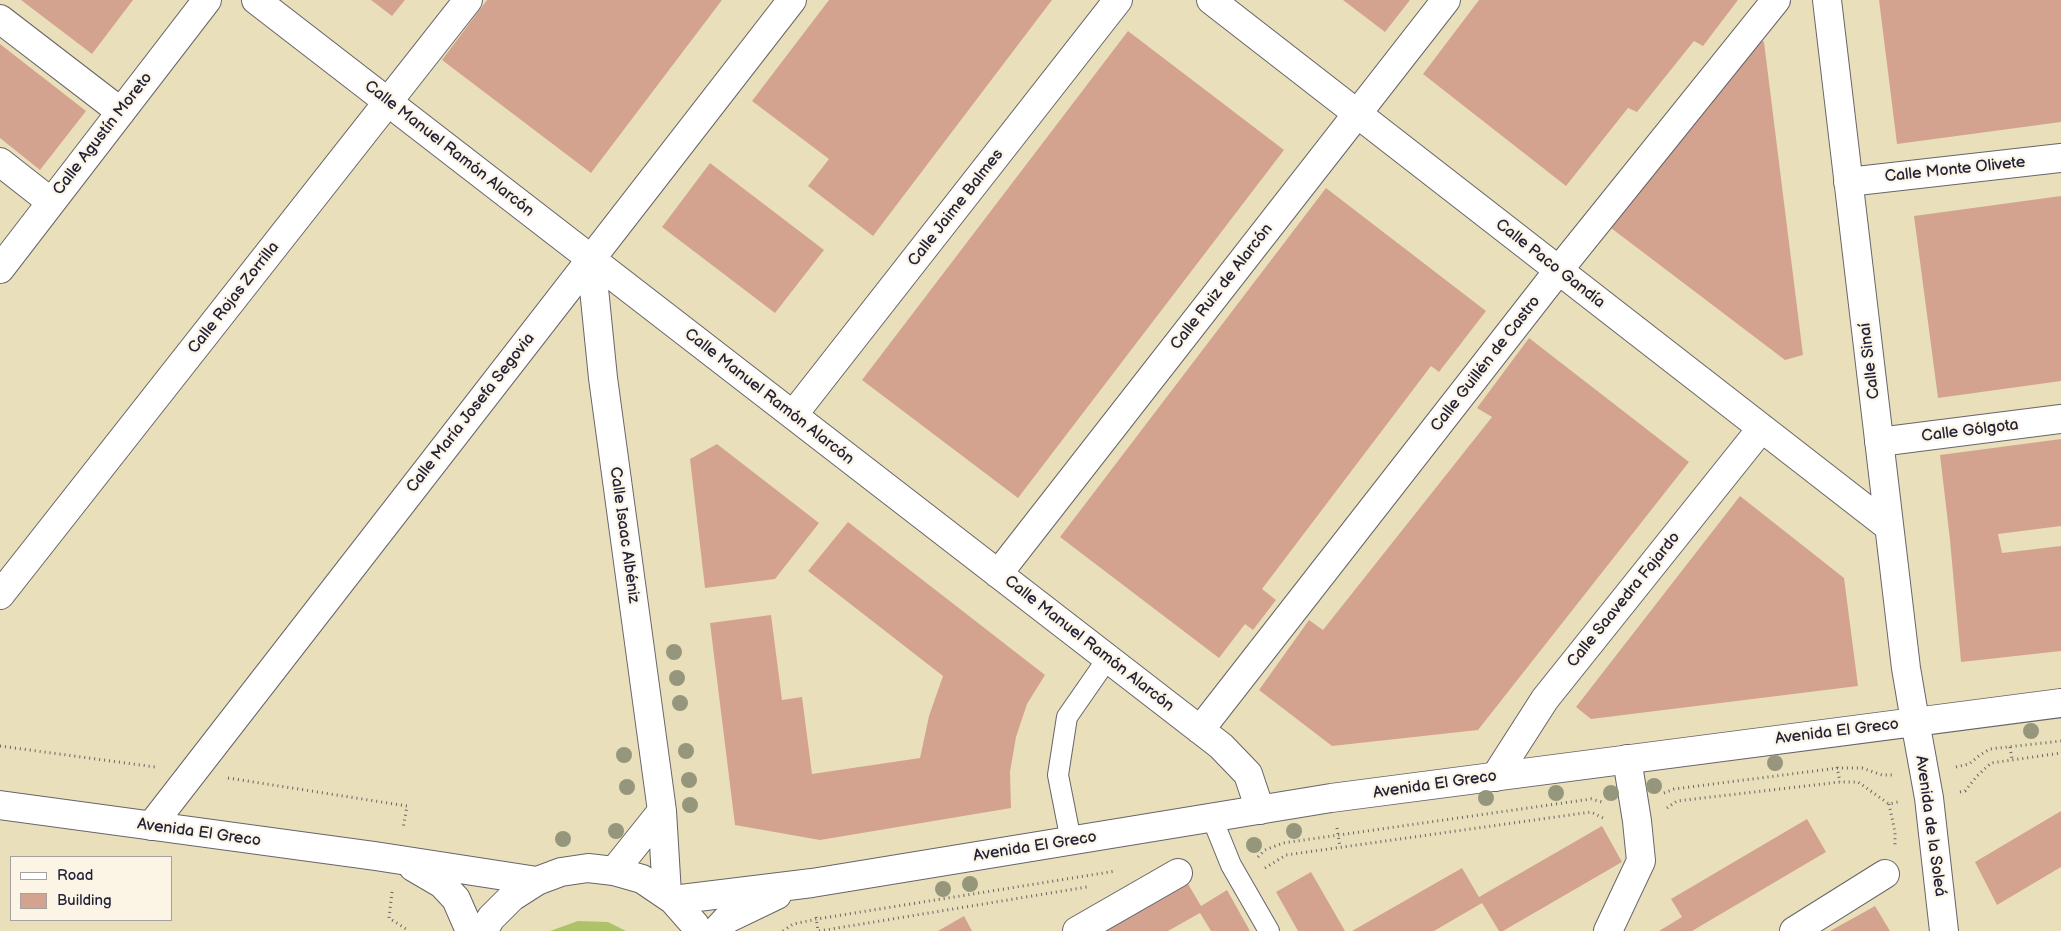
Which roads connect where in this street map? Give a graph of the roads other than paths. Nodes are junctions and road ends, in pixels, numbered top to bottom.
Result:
1 (207, 0) edge
2 (256, 0) edge
3 (468, 0) edge
4 (792, 0) edge
5 (1118, 0) edge
6 (1211, 0) edge
7 (1446, 0) edge
8 (1776, 0) edge
9 (1826, 0) edge
10 (0, 19) edge
11 (388, 102) junction
12 (121, 112) junction
13 (1357, 114) junction
14 (2061, 158) edge
15 (0, 162) edge
16 (1848, 182) junction
17 (51, 202) junction
18 (591, 258) junction
19 (0, 269) edge
20 (1558, 271) junction
21 (793, 415) junction
22 (2061, 420) edge
23 (1761, 429) junction
24 (1879, 442) junction
25 (1889, 527) junction
26 (998, 574) junction
27 (0, 595) edge
28 (1108, 658) junction
29 (2061, 703) edge
30 (1915, 722) junction
31 (1200, 730) junction
32 (1627, 759) junction
33 (1494, 777) junction
34 (0, 805) edge
35 (1260, 810) junction
36 (662, 811) junction
37 (1212, 818) junction
38 (151, 826) junction
39 (1071, 841) junction
40 (398, 860) junction
41 (614, 871) junction
42 (1178, 873) dead end
43 (1885, 874) road end
44 (537, 881) junction
45 (812, 883) junction
46 (670, 897) junction
47 (470, 931) edge
48 (483, 931) edge
49 (698, 931) edge
50 (716, 931) edge
51 (1077, 931) edge
52 (1268, 931) edge
53 (1608, 931) edge
54 (1794, 931) edge
55 (1944, 931) edge

1 - 12 street, Calle Agustín Moreto
2 - 11 street, Calle Manuel Ramón Alarcón
3 - 11 street, Calle Rojas Zorrilla
4 - 18 street, Calle María Josefa Segovia
5 - 21 street, Calle Jaime Balmes
6 - 13 street, Calle Paco Gandía
7 - 13 street, Calle Ruiz de Alarcón
8 - 20 street, Calle Guillén de Castro
9 - 16 street, Calle Sinaí
10 - 12 street
11 - 18 street, Calle Manuel Ramón Alarcón
11 - 27 street, Calle Rojas Zorrilla
12 - 17 street, Calle Agustín Moreto
13 - 20 street, Calle Paco Gandía
13 - 26 street, Calle Ruiz de Alarcón
14 - 16 street, Calle Monte Olivete
15 - 17 street
16 - 24 street, Calle Sinaí
17 - 19 street, Calle Agustín Moreto
18 - 21 street, Calle Manuel Ramón Alarcón
18 - 36 street, Calle Isaac Albéniz
18 - 38 street, Calle María Josefa Segovia
20 - 23 street, Calle Paco Gandía
20 - 31 street, Calle Guillén de Castro
21 - 26 street, Calle Manuel Ramón Alarcón
22 - 24 street, Calle Gólgota
23 - 25 street, Calle Paco Gandía
23 - 33 street, Calle Saavedra Fajardo
24 - 25 street, Calle Sinaí
25 - 30 street, Calle Sinaí
26 - 28 street, Calle Manuel Ramón Alarcón
28 - 31 street, Calle Manuel Ramón Alarcón
28 - 39 lane
29 - 30 street, Avenida El Greco
30 - 32 street, Avenida El Greco
30 - 55 street, Avenida de la Soleá
31 - 35 street, Calle Manuel Ramón Alarcón
32 - 33 street, Avenida El Greco
32 - 53 street
33 - 35 street, Avenida El Greco
34 - 38 street, Avenida El Greco
35 - 37 street, Avenida El Greco
36 - 41 street
36 - 46 street, Calle Isaac Albéniz
37 - 39 street, Avenida El Greco
37 - 52 lane
38 - 40 street, Avenida El Greco
39 - 45 street, Avenida El Greco
40 - 44 street, Avenida El Greco
40 - 47 street, Avenida El Greco
41 - 44 street
41 - 46 street
42 - 51 street
43 - 54 street
44 - 48 street
45 - 46 street, Avenida El Greco
45 - 50 street, Avenida El Greco
46 - 49 street

